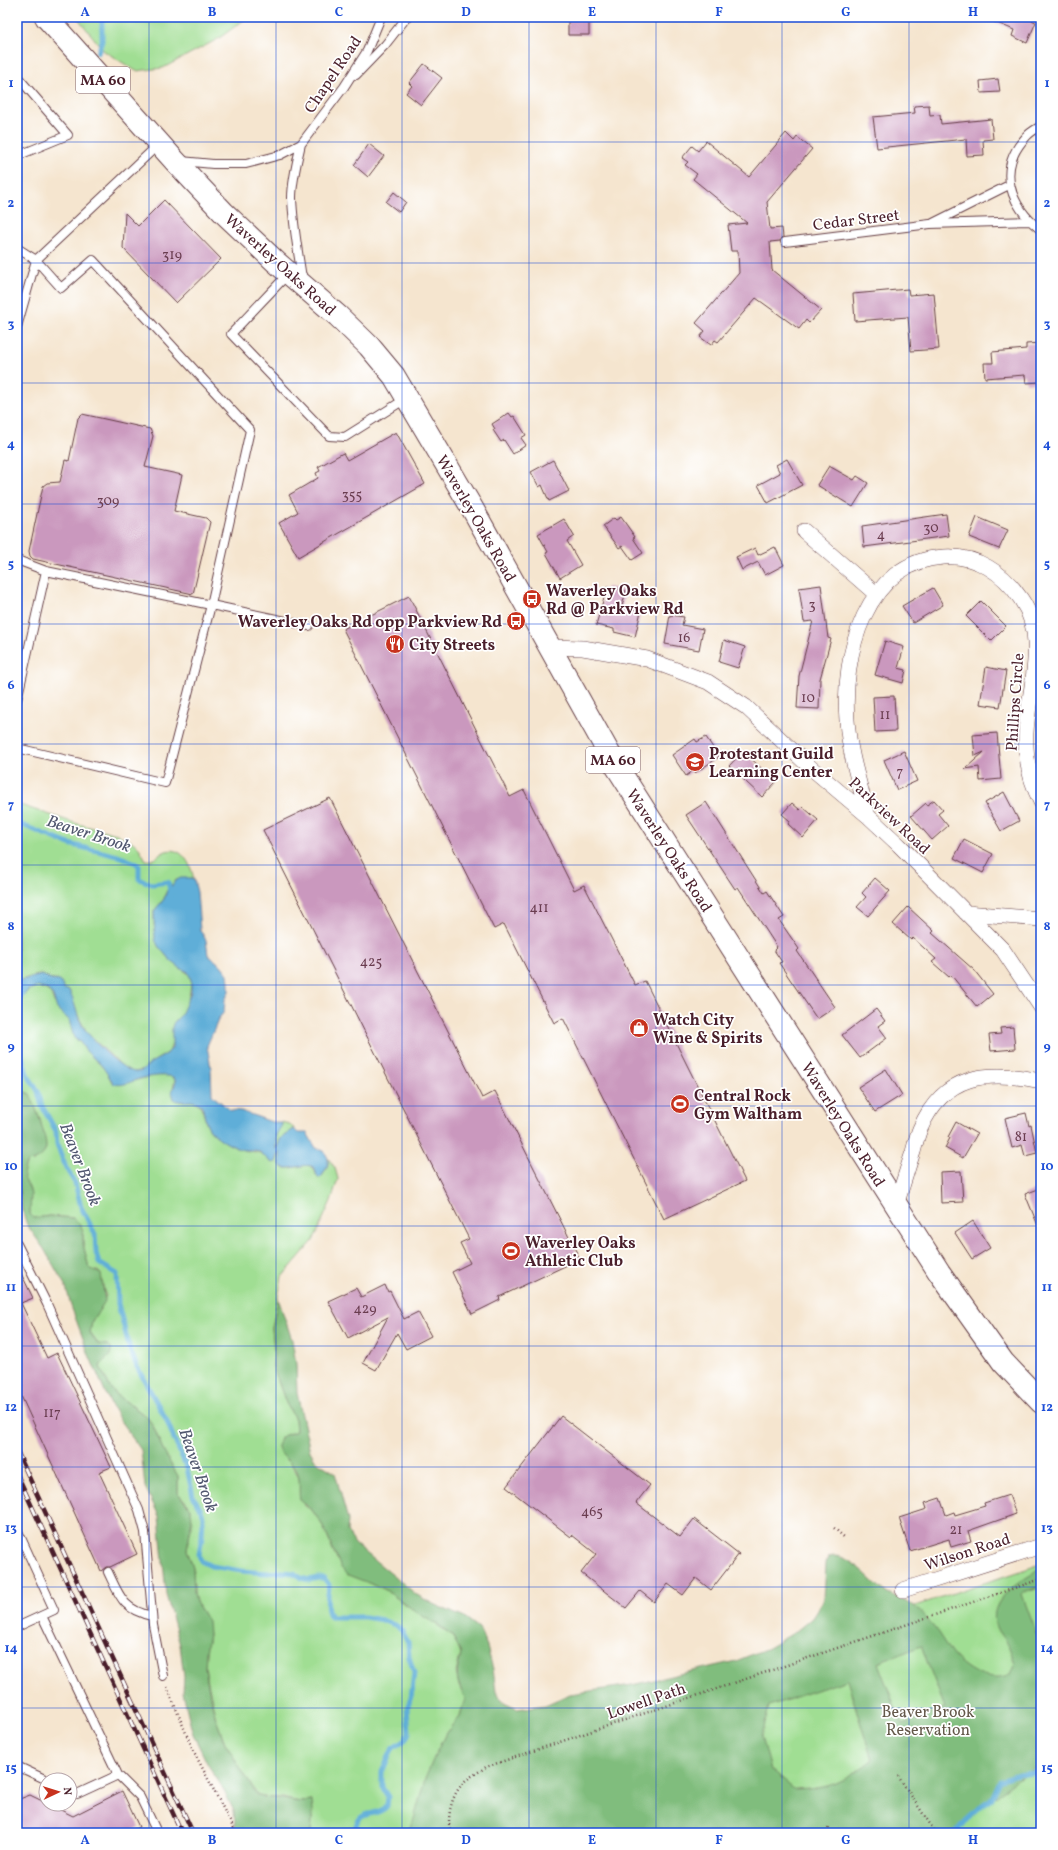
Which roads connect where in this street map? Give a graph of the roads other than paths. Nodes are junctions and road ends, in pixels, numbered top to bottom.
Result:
1 (46, 17) edge
2 (381, 17) edge
3 (407, 17) edge
4 (17, 76) edge
5 (344, 87) junction
6 (1041, 126) edge
7 (160, 144) junction
8 (301, 144) junction
9 (17, 156) edge
10 (174, 160) junction
11 (1009, 185) junction
12 (1029, 221) junction
13 (930, 224) junction
14 (1041, 230) edge
15 (785, 242) dead end
16 (17, 248) edge
17 (36, 260) junction
18 (296, 279) junction
19 (17, 327) edge
20 (408, 397) junction
21 (804, 531) dead end
22 (17, 560) edge
23 (46, 571) junction
24 (876, 594) junction
25 (211, 605) junction
26 (309, 626) dead end
27 (551, 648) junction
28 (17, 700) edge
29 (17, 748) edge
30 (1041, 802) edge
31 (868, 816) junction
32 (966, 913) junction
33 (1041, 919) edge
34 (1041, 1007) edge
35 (1041, 1081) edge
36 (896, 1205) junction
37 (17, 1244) edge
38 (1041, 1402) edge
39 (17, 1529) edge
40 (1041, 1546) edge
41 (108, 1572) dead end
42 (903, 1590) dead end
43 (42, 1616) junction
44 (152, 1616) junction
45 (17, 1627) edge
46 (163, 1676) road end
47 (17, 1766) edge
48 (118, 1775) junction
49 (38, 1776) edge
50 (78, 1794) edge
51 (155, 1828) dead end

1 - 7 main road, Waverley Oaks Road / MA 60
2 - 5 lane, Chapel Road
3 - 5 lane
4 - 9 lane
5 - 8 lane, Chapel Road
6 - 11 lane
7 - 10 main road, Waverley Oaks Road / MA 60
7 - 17 lane
8 - 10 lane, Chapel Road
8 - 18 lane, Chapel Road
10 - 18 main road, Waverley Oaks Road / MA 60
11 - 12 lane
11 - 13 lane
12 - 13 lane
12 - 14 lane
13 - 15 lane, Cedar Street
16 - 17 lane
17 - 19 lane
17 - 25 lane
18 - 20 main road, Waverley Oaks Road / MA 60
18 - 20 lane
20 - 27 main road, Waverley Oaks Road / MA 60
21 - 24 street
22 - 23 lane
23 - 25 lane
23 - 28 lane
24 - 30 street, Phillips Circle
24 - 31 street, Phillips Circle
25 - 26 lane
25 - 29 lane
27 - 31 street, Parkview Road
27 - 36 main road, Waverley Oaks Road / MA 60
31 - 32 street, Parkview Road
32 - 33 street
32 - 34 street, Parkview Road
35 - 36 street
36 - 38 main road, Waverley Oaks Road / MA 60
37 - 44 lane
39 - 43 lane
40 - 42 street, Wilson Road
41 - 44 lane
43 - 45 lane
43 - 48 lane
44 - 46 lane
47 - 49 lane
48 - 50 lane
48 - 51 lane

